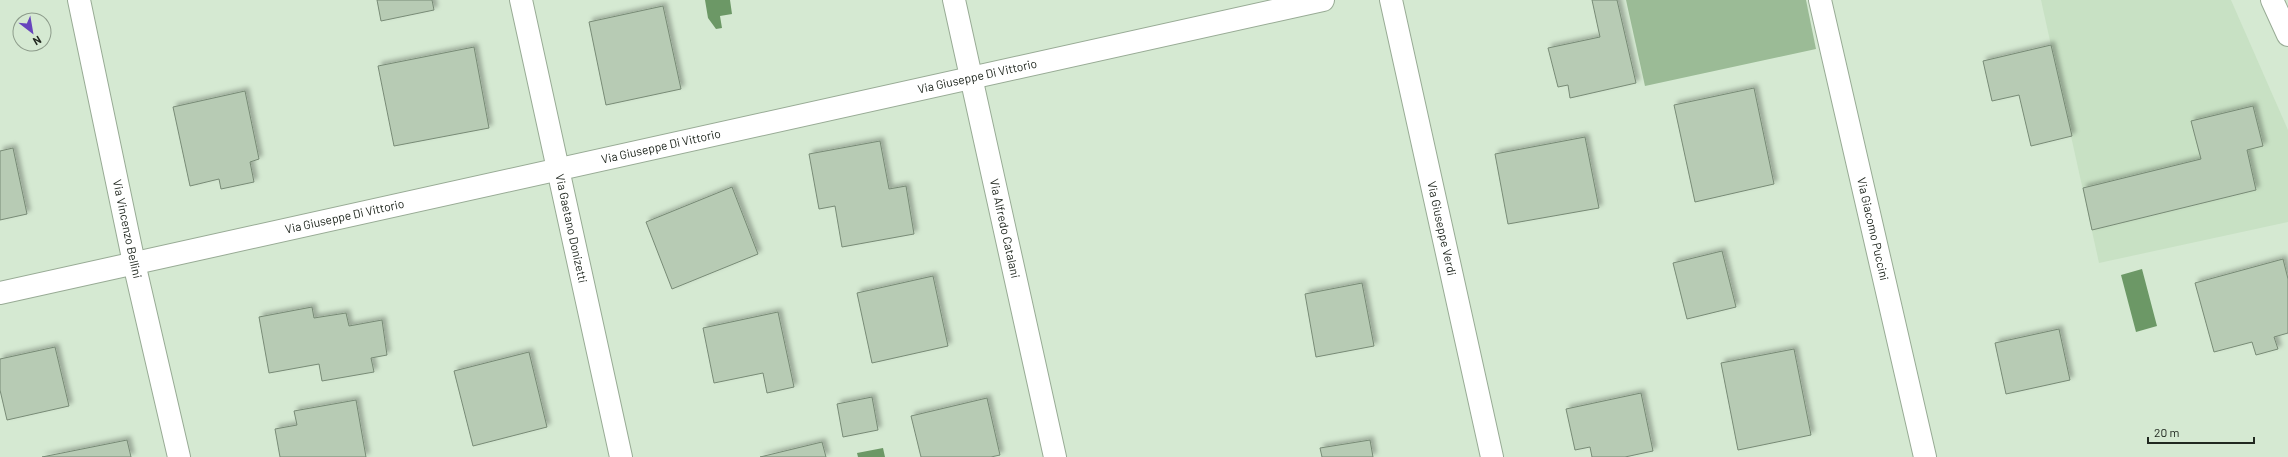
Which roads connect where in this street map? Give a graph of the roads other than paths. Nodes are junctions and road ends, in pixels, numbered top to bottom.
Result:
1 (79, 0) edge
2 (521, 0) edge
3 (954, 0) edge
4 (1323, 0) edge
5 (1391, 0) edge
6 (1820, 0) edge
7 (2272, 0) edge
8 (2288, 35) edge
9 (971, 78) junction
10 (558, 170) junction
11 (134, 263) junction
12 (0, 293) edge
13 (179, 457) edge
14 (621, 457) edge
15 (1055, 457) edge
16 (1492, 457) edge
17 (1925, 457) edge

1 - 11 street, Via Vincenzo Bellini
2 - 10 street, Via Gaetano Donizetti
3 - 9 street, Via Alfredo Catalani
4 - 9 street, Via Giuseppe Di Vittorio
5 - 16 street, Via Giuseppe Verdi
6 - 17 street, Via Giacomo Puccini
7 - 8 street
9 - 10 street, Via Giuseppe Di Vittorio
9 - 15 street, Via Alfredo Catalani
10 - 11 street, Via Giuseppe Di Vittorio
10 - 14 street, Via Gaetano Donizetti
11 - 12 street, Via Giuseppe Di Vittorio
11 - 13 street, Via Vincenzo Bellini

